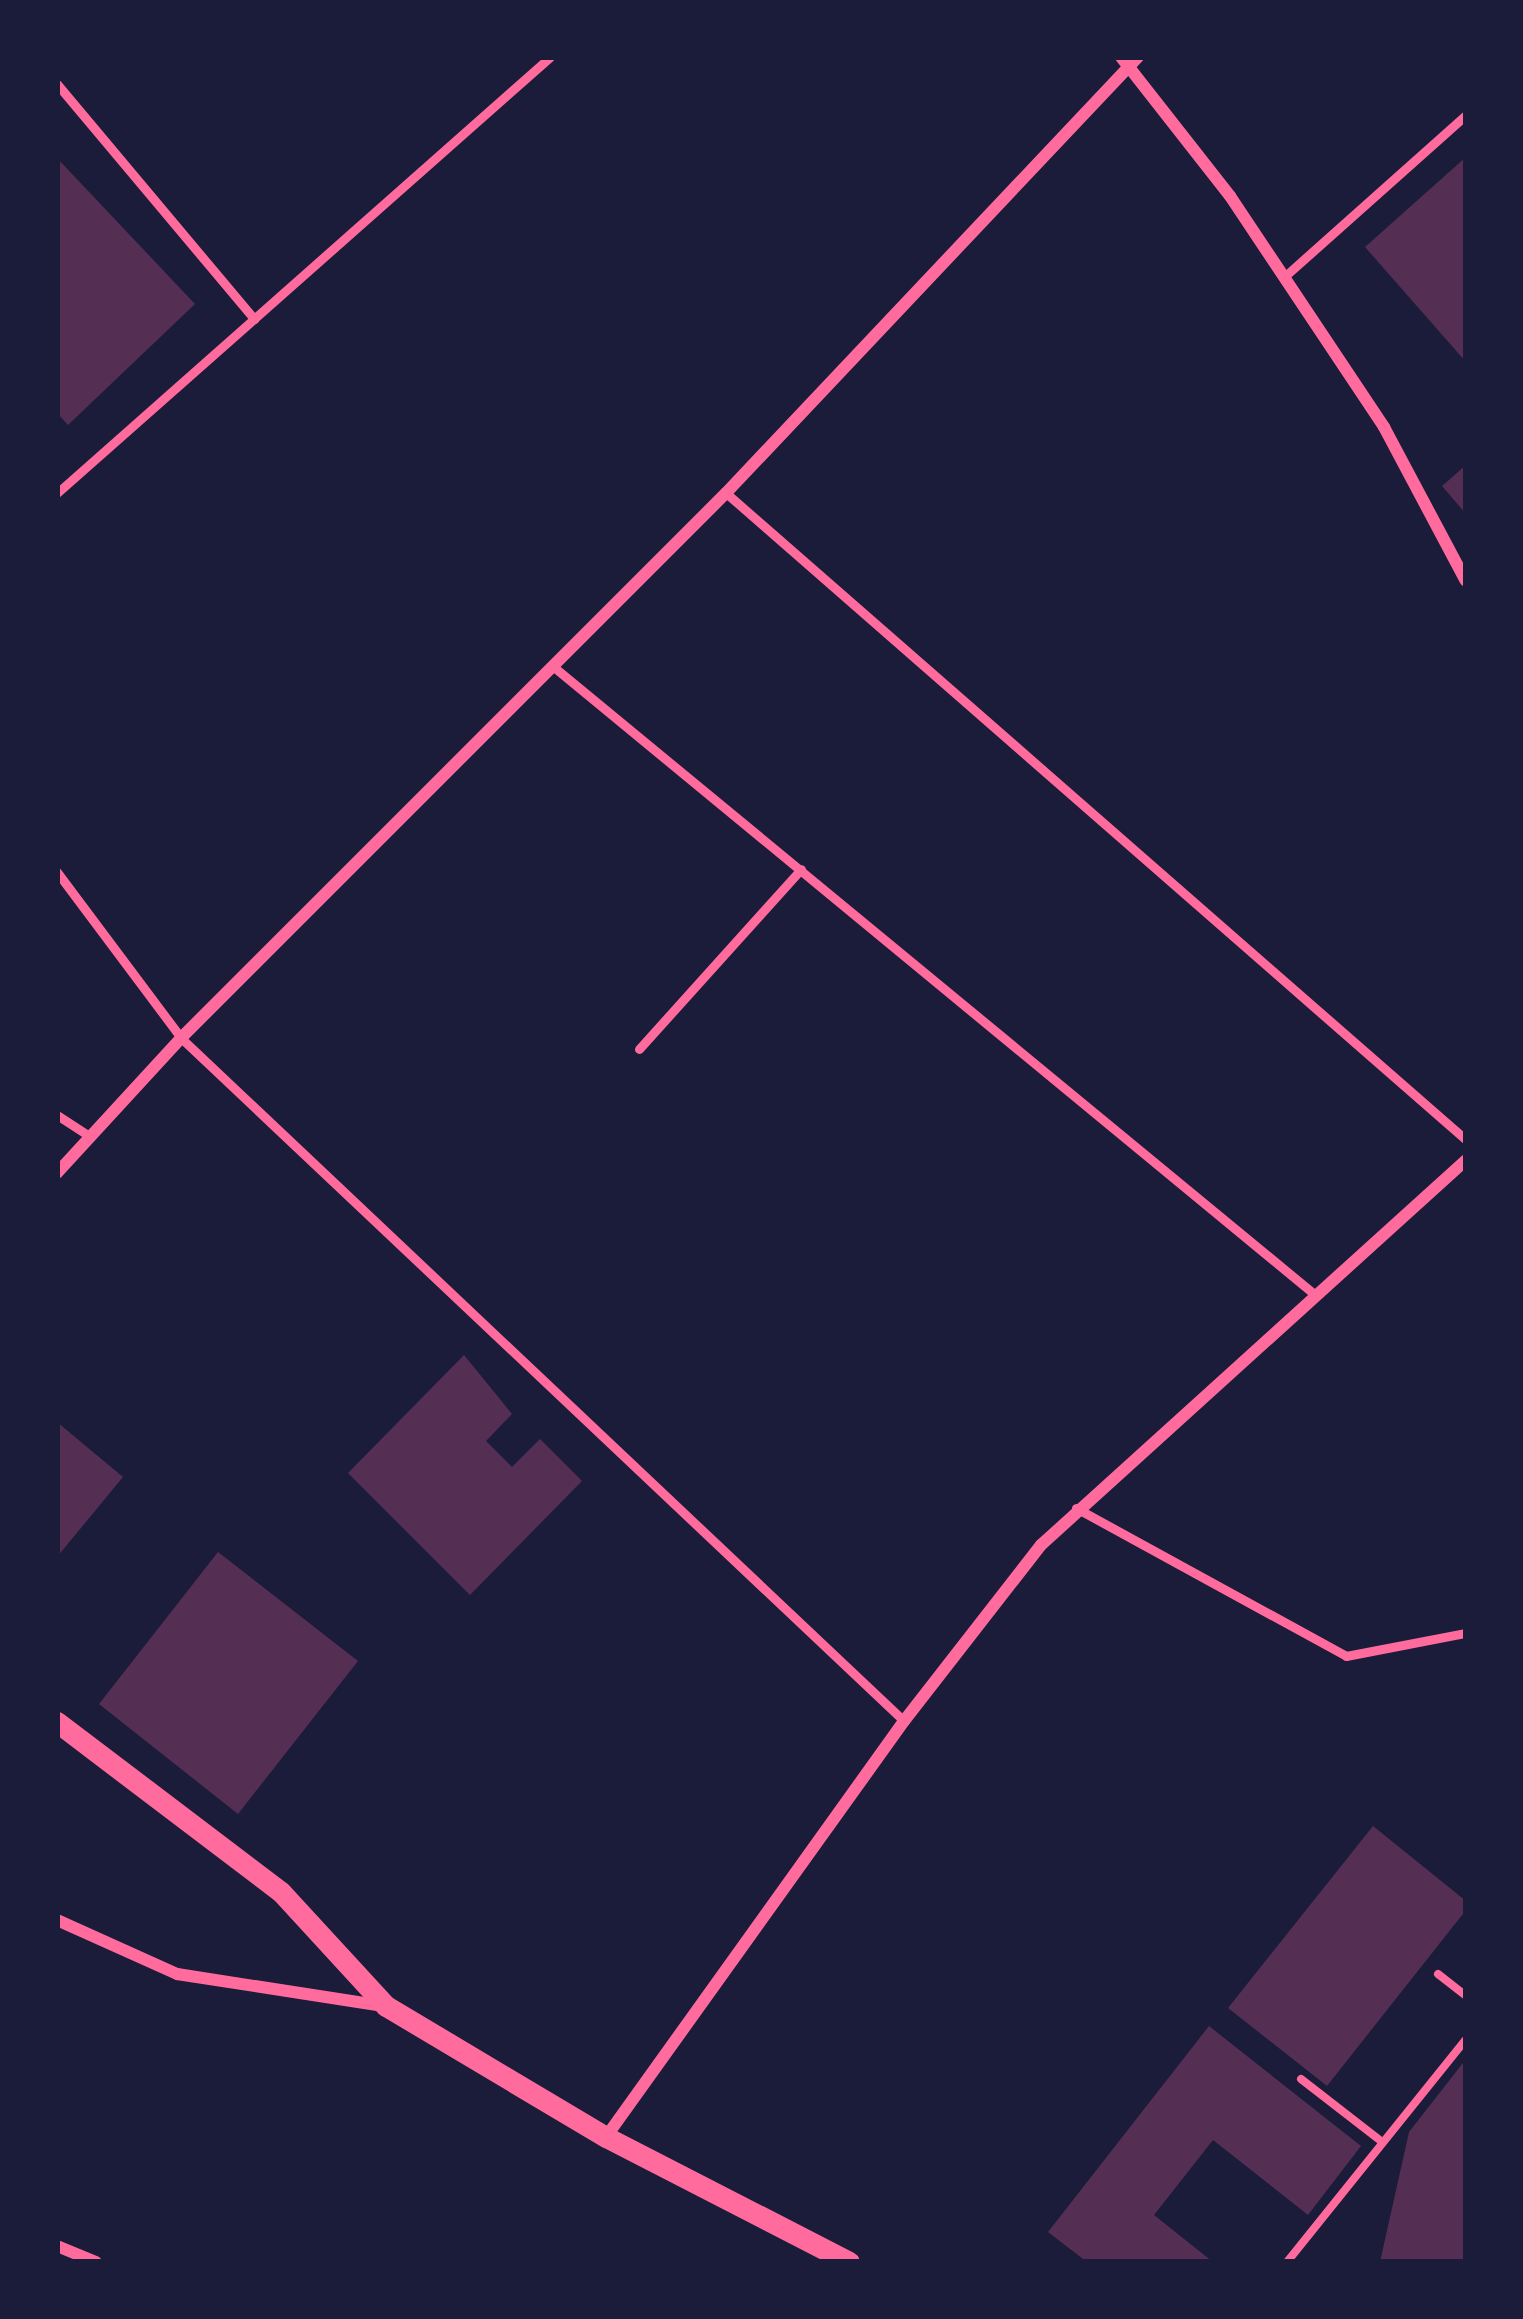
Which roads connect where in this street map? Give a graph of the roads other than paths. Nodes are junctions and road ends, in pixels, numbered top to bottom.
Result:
1 (550, 57) edge
2 (1129, 60) edge
3 (57, 84) edge
4 (1466, 115) edge
5 (1285, 277) junction
6 (254, 319) junction
7 (57, 493) edge
8 (726, 493) junction
9 (1466, 581) edge
10 (555, 668) junction
11 (801, 868) junction
12 (57, 872) edge
13 (181, 1038) junction
14 (639, 1049) dead end
15 (57, 1115) edge
16 (89, 1136) junction
17 (1466, 1140) edge
18 (1466, 1160) edge
19 (57, 1173) edge
20 (1313, 1293) junction
21 (1076, 1508) junction
22 (1466, 1633) edge
23 (904, 1721) junction
24 (57, 1722) edge
25 (57, 1920) edge
26 (386, 2006) junction
27 (606, 2137) junction
28 (57, 2246) edge
29 (97, 2262) edge
30 (849, 2262) edge

1 - 6 lane
2 - 5 street
2 - 8 street
3 - 6 lane
4 - 5 lane
5 - 9 street
6 - 7 lane
8 - 10 street
8 - 17 lane
10 - 11 lane
10 - 13 street
11 - 14 lane
11 - 20 lane
12 - 13 lane
13 - 16 street
13 - 23 lane
15 - 16 lane
16 - 19 street
18 - 20 street
20 - 21 street
21 - 22 lane
21 - 23 street
23 - 27 street
24 - 26 street
25 - 26 street
26 - 27 street
27 - 30 street
28 - 29 street

